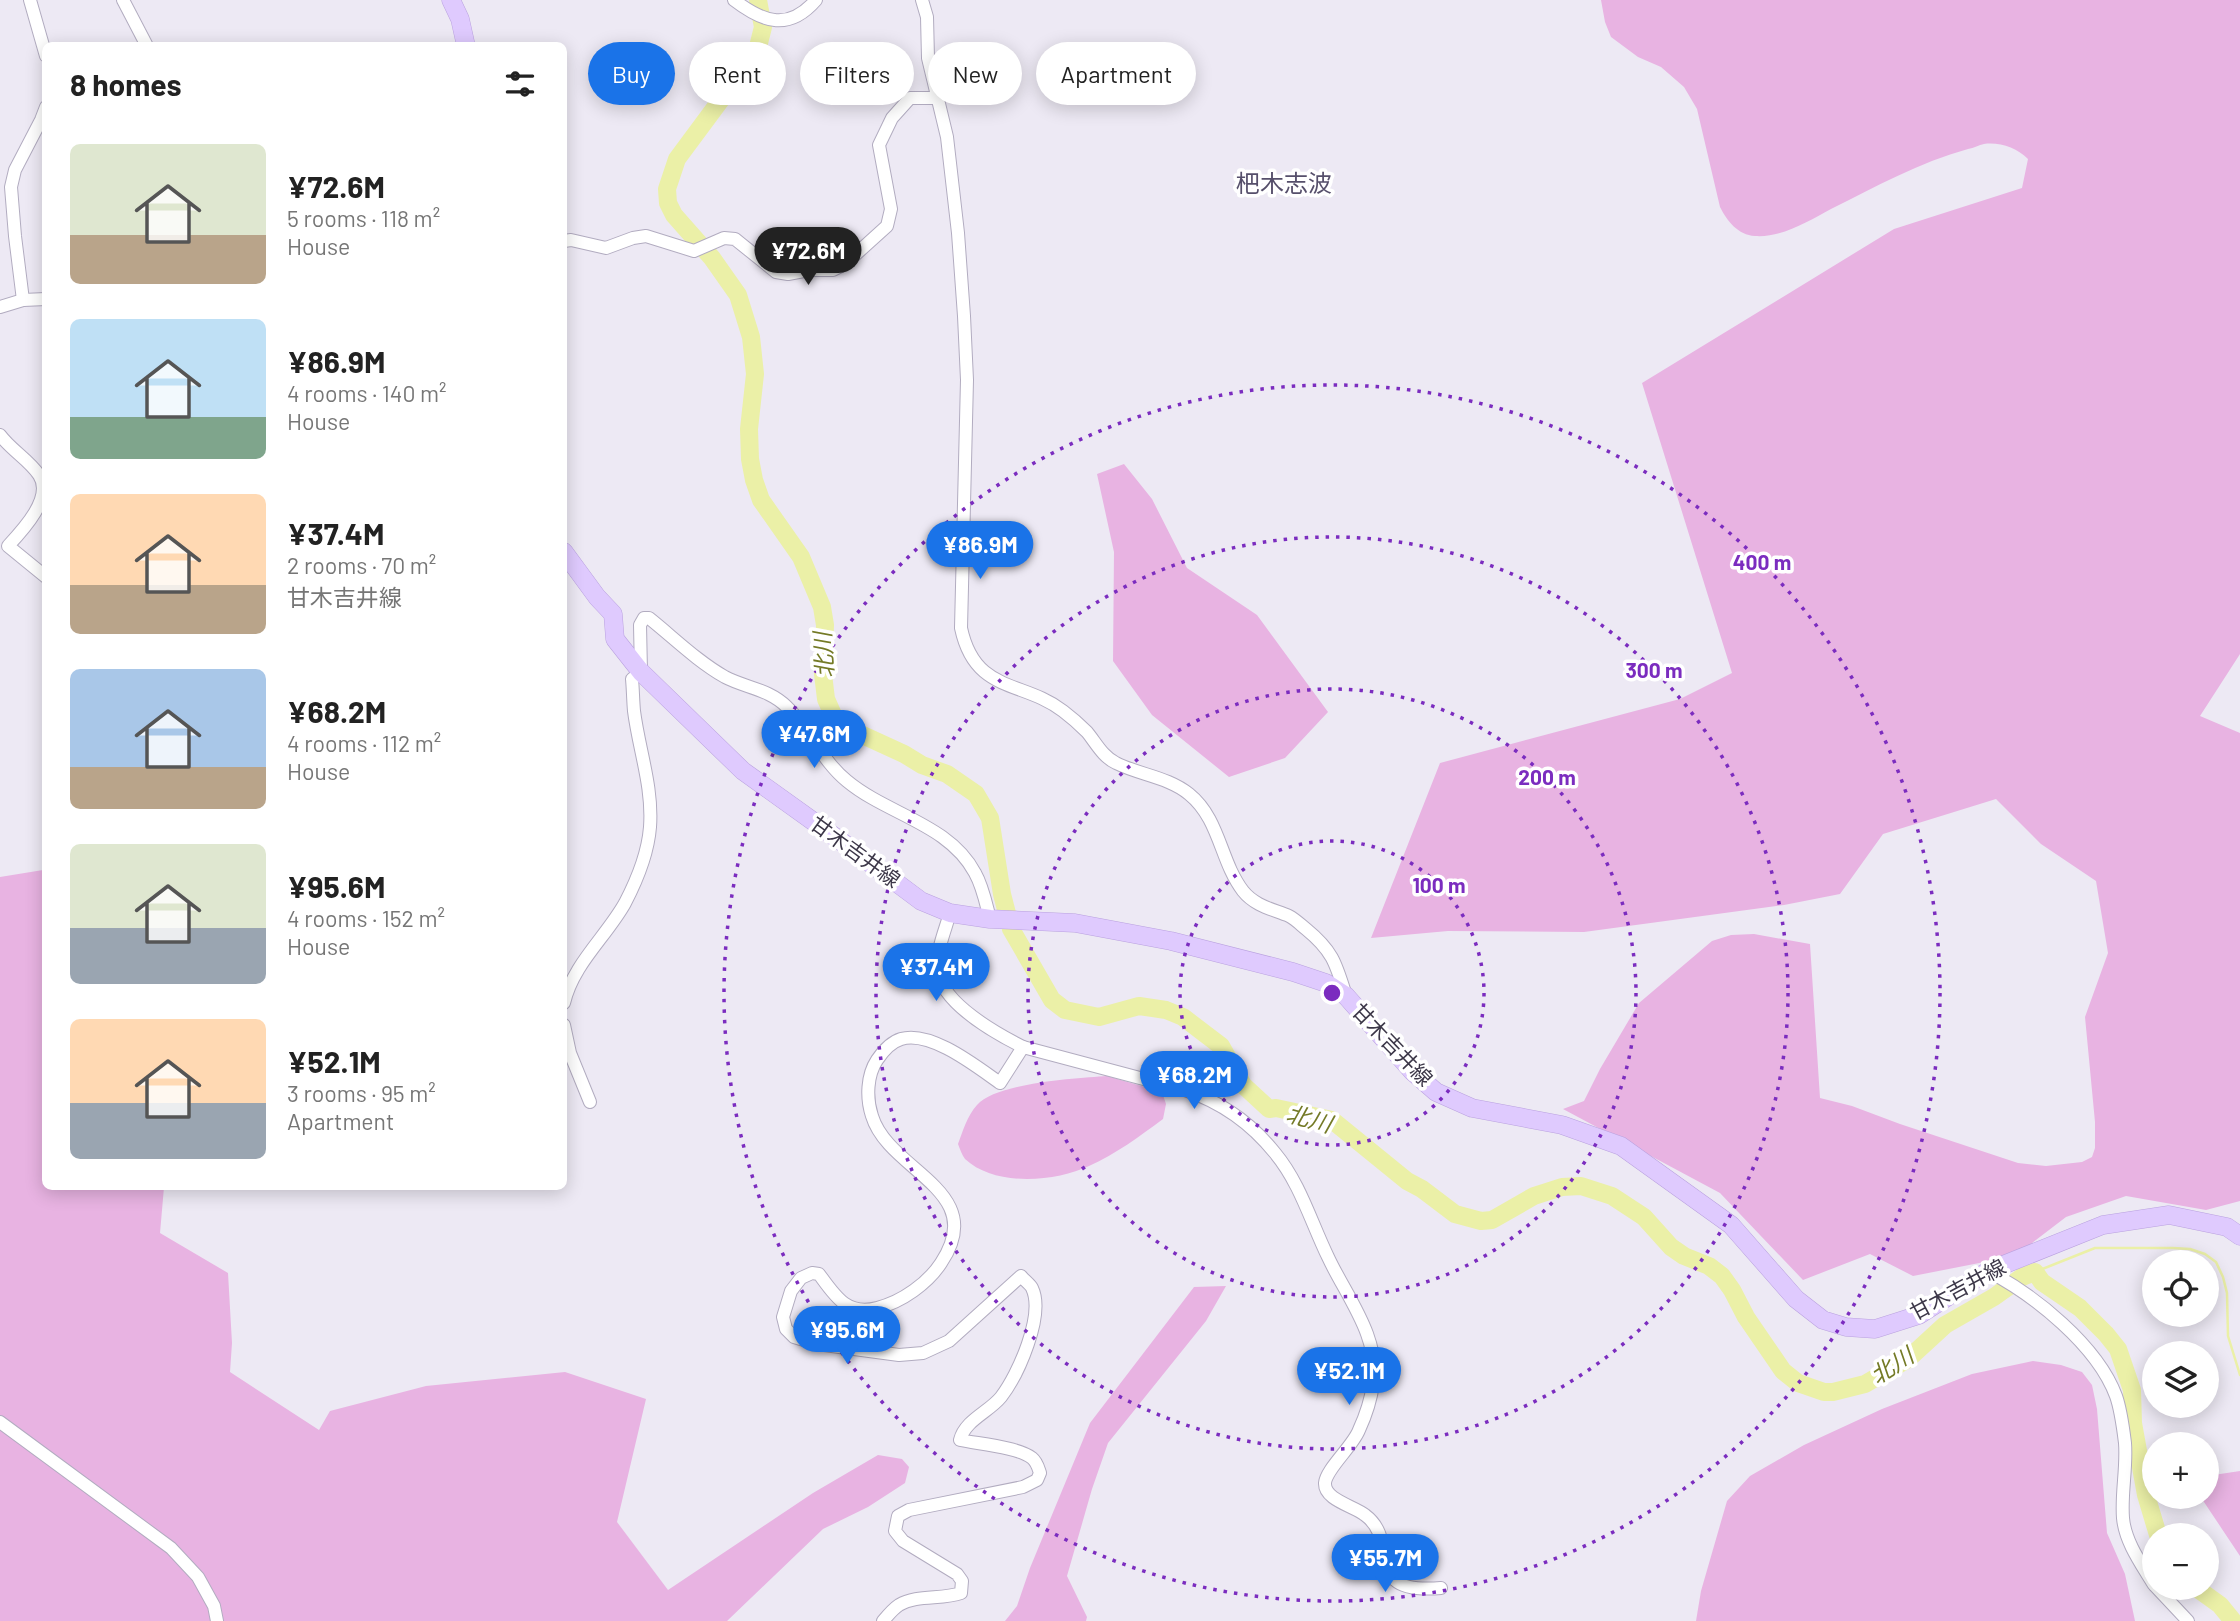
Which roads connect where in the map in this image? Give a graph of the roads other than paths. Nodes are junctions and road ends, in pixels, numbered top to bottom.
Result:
1 (30, 0) edge
2 (123, 0) edge
3 (451, 0) edge
4 (734, 0) edge
5 (816, 0) edge
6 (922, 0) edge
7 (42, 42) edge
8 (145, 42) edge
9 (465, 42) edge
10 (928, 58) edge
11 (928, 98) edge
12 (940, 105) edge
13 (42, 117) edge
14 (567, 240) edge
15 (42, 299) edge
16 (23, 300) junction
17 (0, 307) edge
18 (0, 435) edge
19 (42, 487) edge
20 (42, 495) edge
21 (567, 556) edge
22 (42, 574) edge
23 (641, 672) junction
24 (950, 913) junction
25 (990, 919) junction
26 (567, 989) edge
27 (1346, 996) junction
28 (567, 1039) edge
29 (1023, 1047) junction
30 (590, 1102) dead end
31 (2240, 1236) edge
32 (1988, 1271) junction
33 (0, 1422) edge
34 (2142, 1564) edge
35 (1441, 1588) dead end
36 (2168, 1600) edge
37 (217, 1621) edge
38 (883, 1621) edge
39 (2188, 1621) edge

1 - 7 street
2 - 8 street
3 - 9 main road
4 - 5 street
6 - 10 street
11 - 14 street
12 - 27 street
13 - 16 street
15 - 16 street
16 - 17 street
18 - 19 street
20 - 22 street
21 - 23 main road, 甘木吉井線
23 - 24 main road, 甘木吉井線
23 - 25 street
23 - 26 street
24 - 25 main road, 甘木吉井線
24 - 29 street
25 - 27 main road, 甘木吉井線
27 - 32 main road, 甘木吉井線
28 - 30 street
29 - 35 street
29 - 38 street
31 - 32 main road, 甘木吉井線
32 - 34 street
33 - 37 street
36 - 39 street

